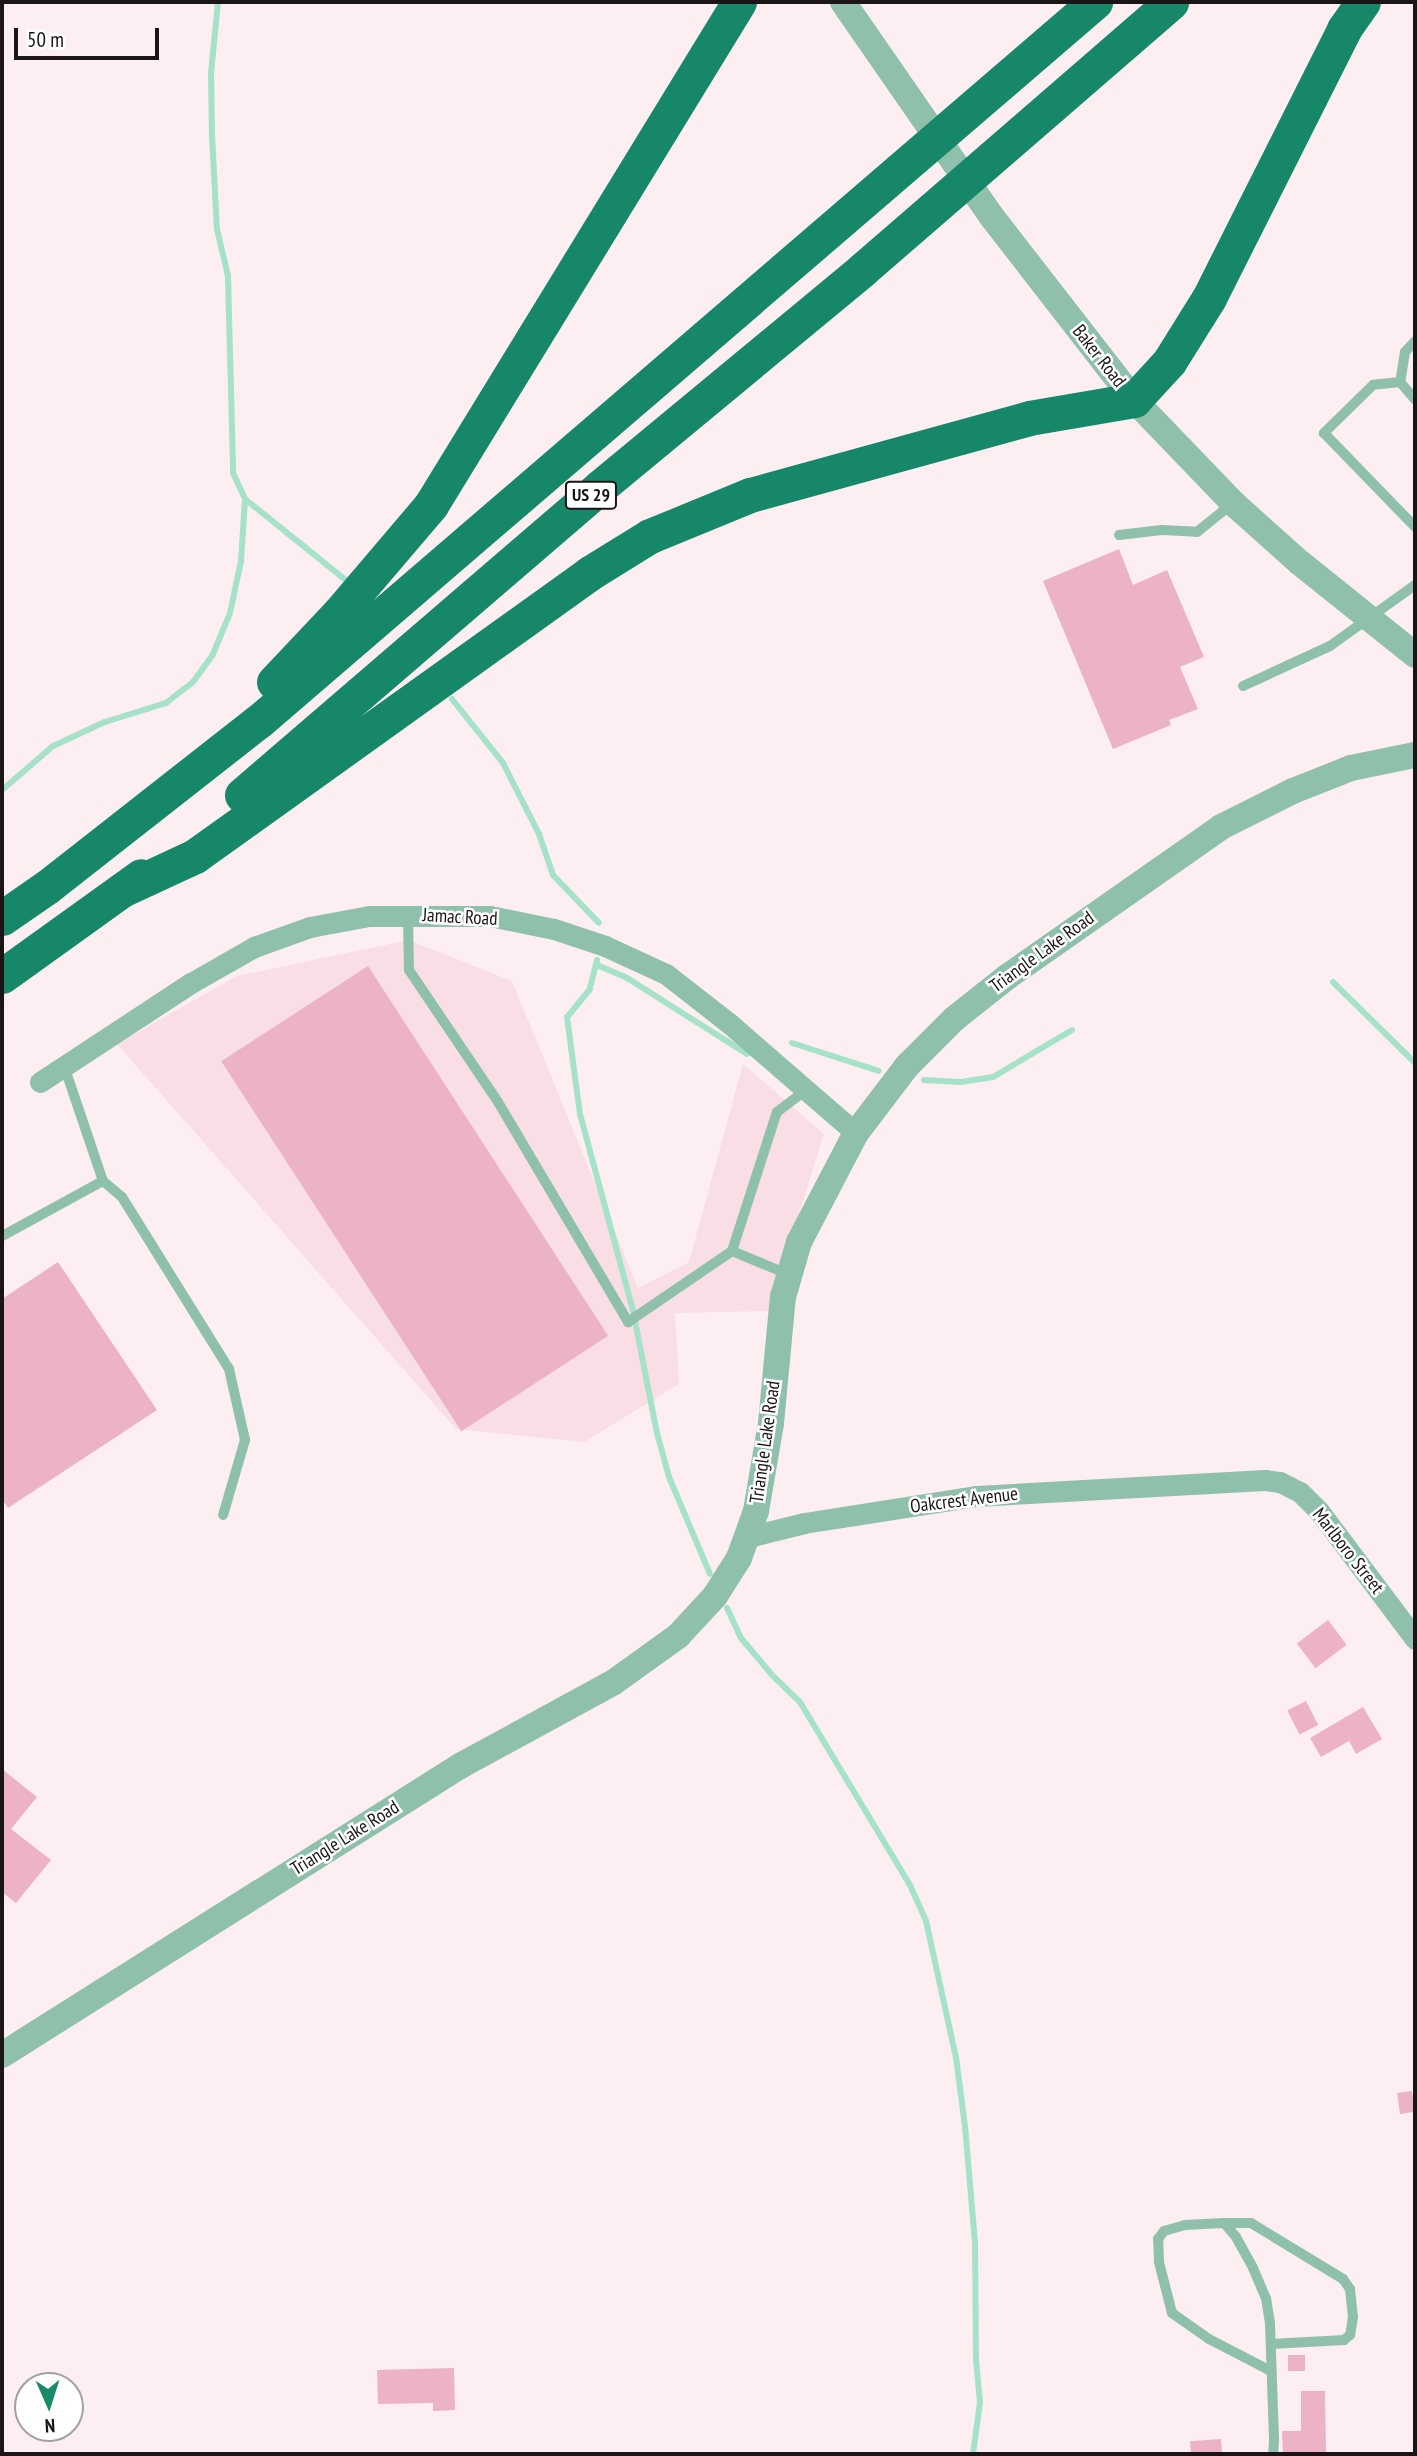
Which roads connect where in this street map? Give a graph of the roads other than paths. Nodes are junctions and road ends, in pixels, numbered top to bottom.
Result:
1 (739, 2) edge
2 (843, 2) edge
3 (1095, 2) edge
4 (1171, 2) edge
5 (1363, 2) edge
6 (1415, 341) edge
7 (1400, 382) junction
8 (1415, 398) edge
9 (1134, 400) junction
10 (1233, 503) junction
11 (1415, 527) edge
12 (1119, 535) dead end
13 (1415, 585) edge
14 (1367, 618) junction
15 (1415, 655) edge
16 (1243, 686) dead end
17 (1415, 755) edge
18 (165, 796) junction
19 (122, 890) junction
20 (408, 914) junction
21 (2, 918) edge
22 (2, 976) edge
23 (64, 1066) junction
24 (40, 1082) dead end
25 (806, 1090) junction
26 (856, 1133) junction
27 (103, 1181) junction
28 (2, 1236) edge
29 (732, 1251) junction
30 (790, 1275) junction
31 (1184, 1483) joint
32 (223, 1515) dead end
33 (748, 1537) junction
34 (1415, 1639) edge
35 (2, 2055) edge
36 (1224, 2223) junction
37 (1270, 2344) junction
38 (1272, 2371) junction
39 (1273, 2454) edge

1 - 18 highway
2 - 9 street, Baker Road
3 - 18 highway, US 29
4 - 19 highway, US 29
5 - 9 highway
6 - 7 lane
7 - 8 lane
7 - 11 lane
9 - 10 street, Baker Road
9 - 19 highway
10 - 12 lane
10 - 14 street, Baker Road
13 - 14 lane
14 - 15 street, Baker Road
14 - 16 lane
17 - 26 street, Triangle Lake Road
18 - 21 highway, US 29
19 - 22 highway, US 29
20 - 23 street, Jamac Road
20 - 25 street, Jamac Road
20 - 29 lane
23 - 24 street, Jamac Road
23 - 27 lane
25 - 26 street, Jamac Road
25 - 29 lane
26 - 30 street, Triangle Lake Road
27 - 28 lane
27 - 32 lane
29 - 30 lane
30 - 33 street, Triangle Lake Road
31 - 33 street, Oakcrest Avenue
31 - 34 street, Marlboro Street
33 - 35 street, Triangle Lake Road
36 - 37 lane
36 - 37 lane
36 - 38 lane
37 - 38 lane
38 - 39 lane

